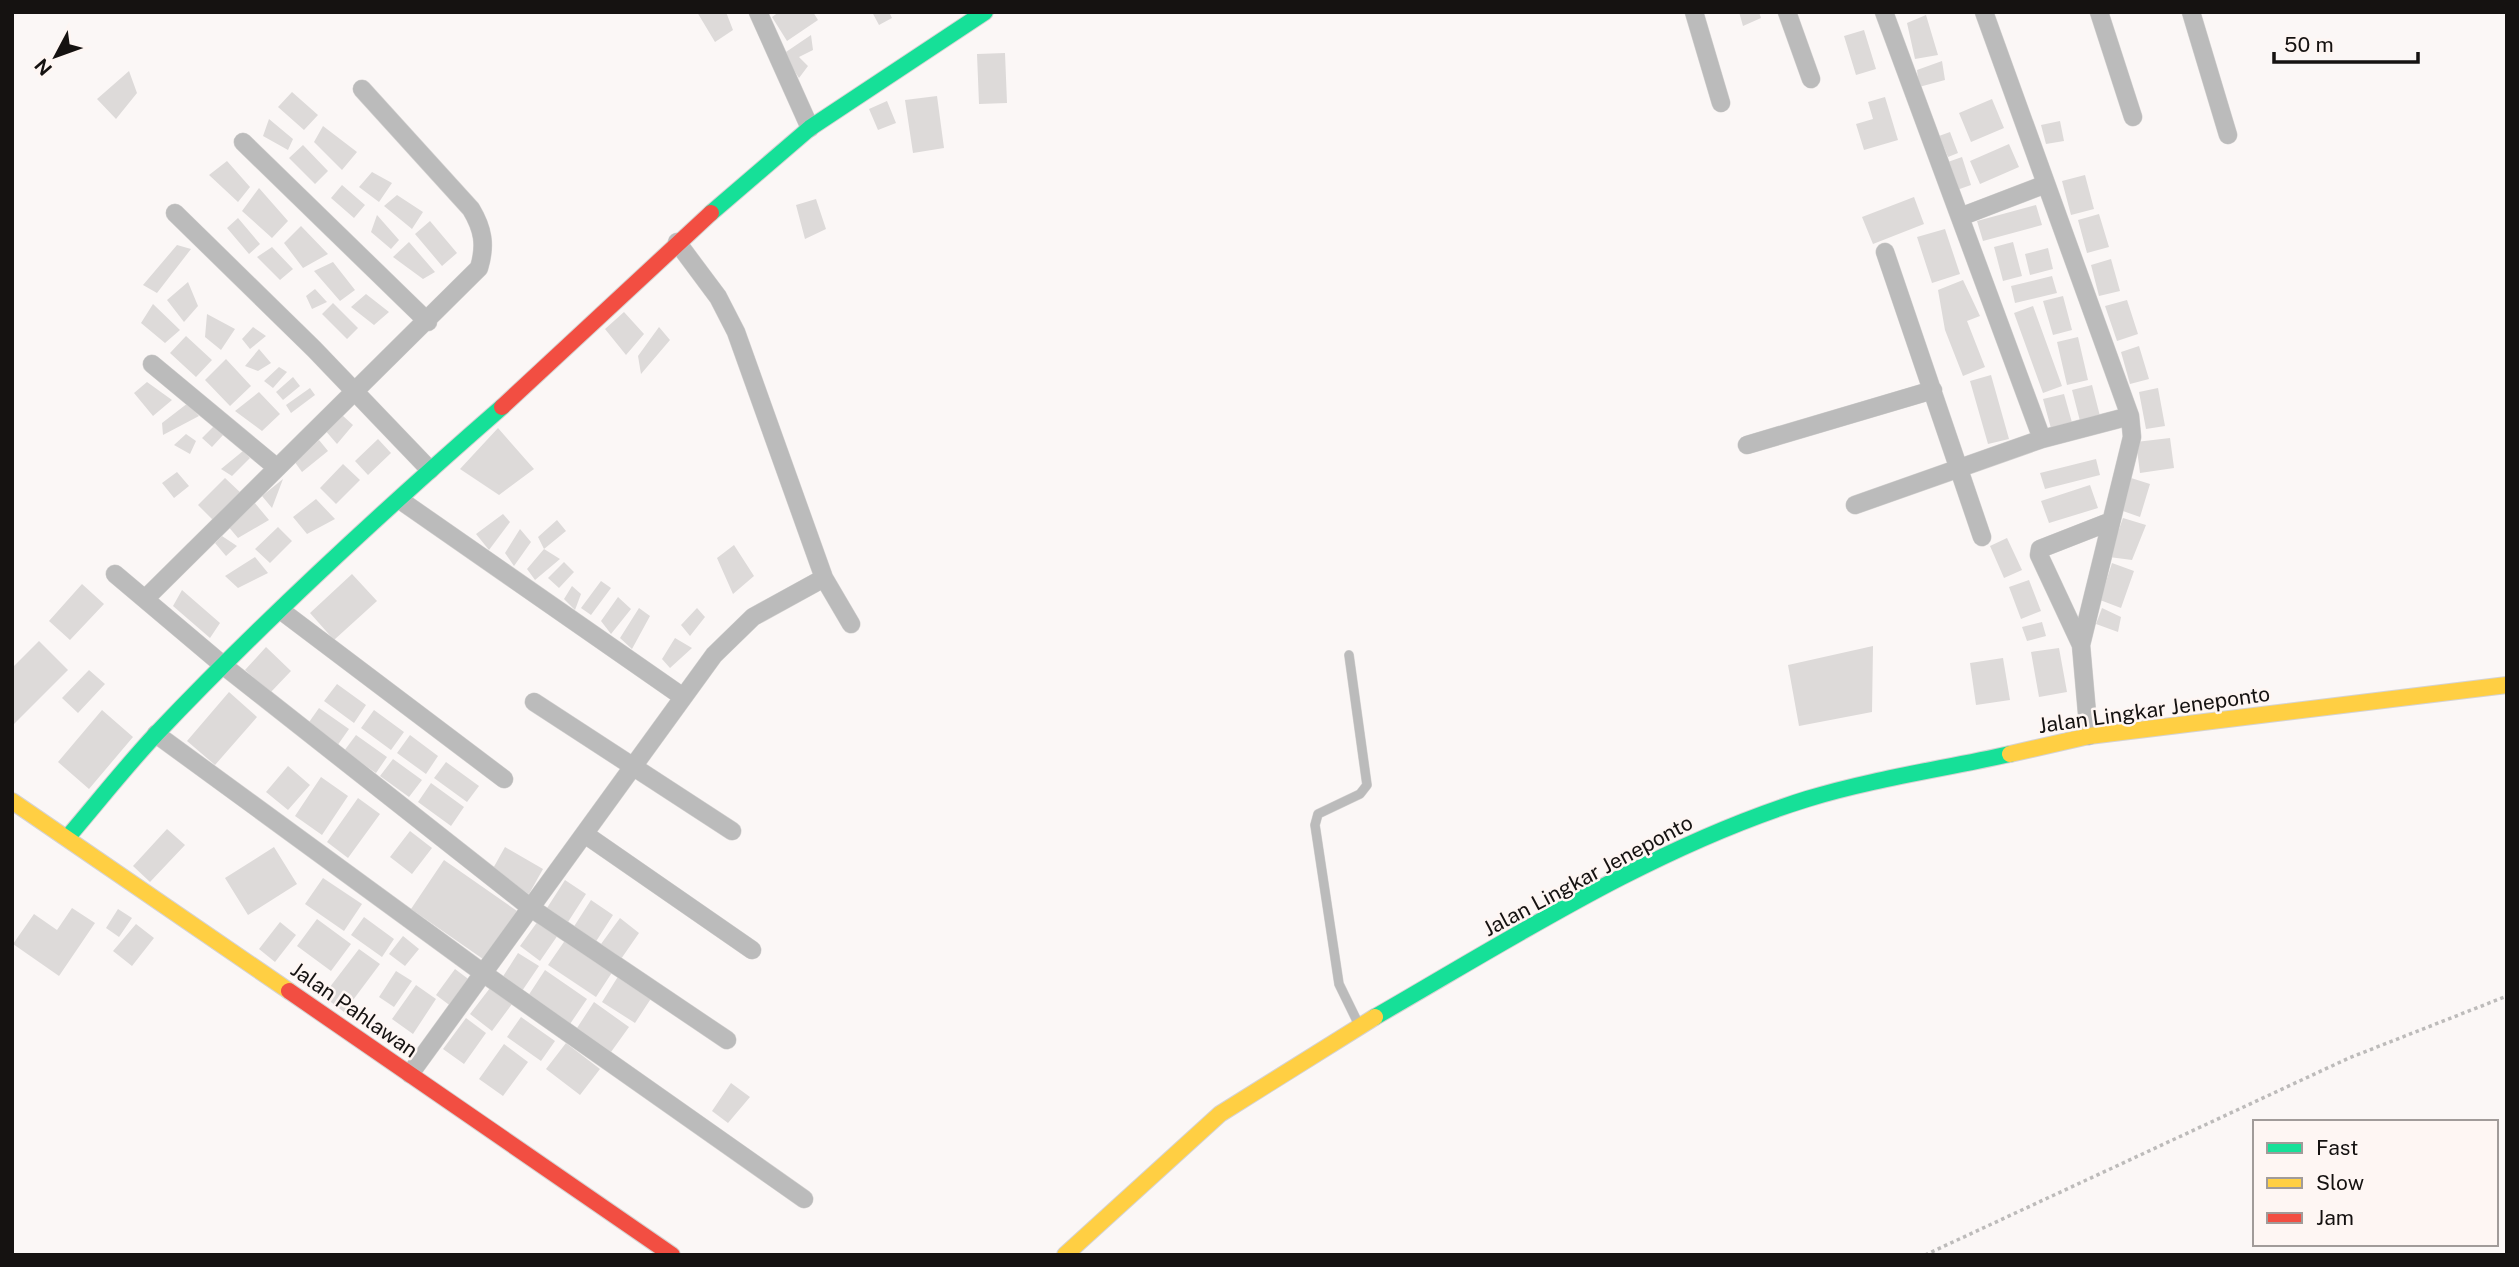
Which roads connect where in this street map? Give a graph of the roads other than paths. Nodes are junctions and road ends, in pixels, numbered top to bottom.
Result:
1 (758, 12) edge
2 (985, 12) edge
3 (1694, 12) edge
4 (1787, 12) edge
5 (1884, 12) edge
6 (1984, 12) edge
7 (2099, 12) edge
8 (2191, 12) edge
9 (1811, 79) dead end
10 (362, 89) dead end
11 (1721, 103) dead end
12 (2133, 117) dead end
13 (810, 128) junction
14 (2228, 135) dead end
15 (243, 142) dead end
16 (2046, 184) junction
17 (175, 213) dead end
18 (1960, 217) junction
19 (677, 242) junction
20 (1885, 252) dead end
21 (428, 322) junction
22 (152, 364) dead end
23 (353, 390) junction
24 (1933, 390) junction
25 (2130, 416) junction
26 (2042, 439) junction
27 (1747, 445) dead end
28 (276, 467) junction
29 (430, 470) junction
30 (1960, 470) junction
31 (400, 500) junction
32 (1855, 505) dead end
33 (2109, 522) junction
34 (1982, 537) dead end
35 (115, 574) dead end
36 (824, 578) junction
37 (146, 598) junction
38 (283, 612) junction
39 (851, 624) dead end
40 (2081, 645) junction
41 (1349, 655) dead end
42 (225, 666) junction
43 (2507, 685) edge
44 (682, 697) junction
45 (534, 702) dead end
46 (156, 734) junction
47 (2089, 736) junction
48 (632, 768) junction
49 (504, 779) dead end
50 (12, 801) edge
51 (732, 831) dead end
52 (586, 835) junction
53 (67, 838) junction
54 (531, 908) junction
55 (752, 950) dead end
56 (483, 973) junction
57 (1360, 1026) junction
58 (727, 1040) dead end
59 (410, 1074) junction
60 (804, 1199) dead end
61 (672, 1255) edge
62 (1065, 1255) edge

1 - 13 street
2 - 13 main road
3 - 11 street
4 - 9 street
5 - 18 street
6 - 16 street
7 - 12 street
8 - 14 street
10 - 21 street
13 - 19 main road
15 - 21 street
16 - 18 street
16 - 25 street
17 - 23 street
18 - 26 street
19 - 29 main road
19 - 36 street
20 - 24 street
21 - 23 street
22 - 28 street
23 - 28 street
23 - 29 street
24 - 27 street
24 - 30 street
25 - 26 street
25 - 33 street
26 - 30 street
28 - 37 street
29 - 31 main road
30 - 32 street
30 - 34 street
31 - 38 main road
31 - 44 street
33 - 40 street
33 - 40 street
35 - 37 street
36 - 39 street
36 - 44 street
37 - 42 street
38 - 42 main road
38 - 49 street
40 - 47 street
41 - 57 lane
42 - 46 main road
42 - 54 street
43 - 47 main road, Jalan Lingkar Jeneponto
44 - 48 street
45 - 48 street
46 - 53 main road
46 - 56 street
47 - 57 main road, Jalan Lingkar Jeneponto
48 - 51 street
48 - 52 street
50 - 53 main road, Jalan Pahlawan
52 - 54 street
52 - 55 street
53 - 59 main road, Jalan Pahlawan
54 - 56 street
54 - 58 street
56 - 59 street
56 - 60 street
57 - 62 main road, Jalan Lingkar Jeneponto
59 - 61 main road, Jalan Pahlawan

